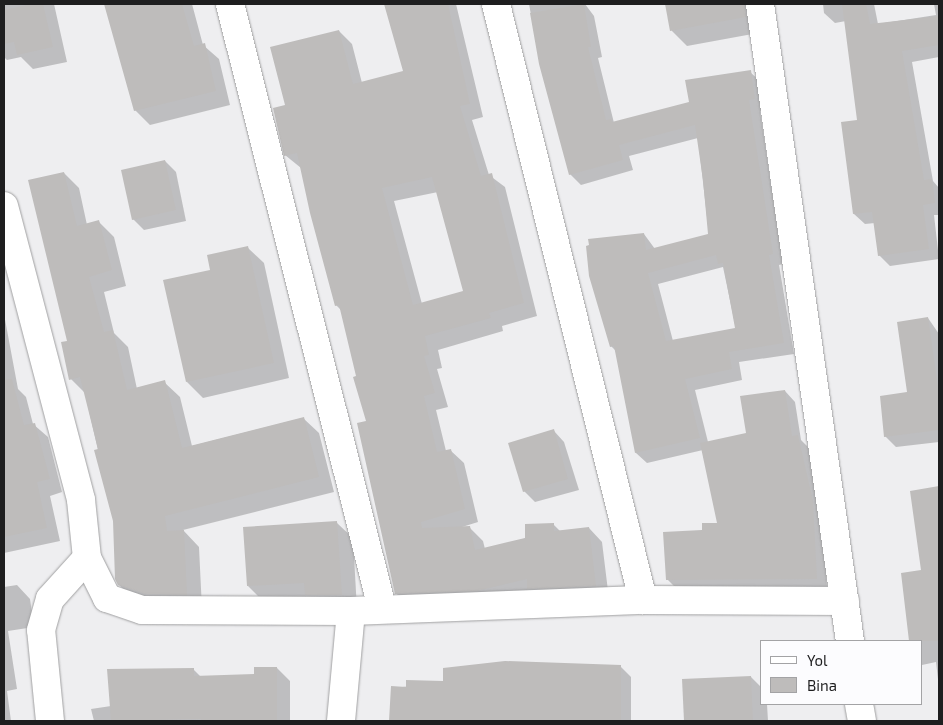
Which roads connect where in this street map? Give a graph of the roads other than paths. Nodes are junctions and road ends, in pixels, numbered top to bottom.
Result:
1 (230, 4) edge
2 (496, 4) edge
3 (760, 4) edge
4 (4, 206) edge
5 (88, 558) junction
6 (643, 600) junction
7 (845, 601) junction
8 (382, 608) junction
9 (351, 611) junction
10 (850, 640) edge
11 (859, 705) edge
12 (50, 721) edge
13 (341, 721) edge
14 (862, 721) edge

1 - 8 street
2 - 6 street
3 - 7 street
4 - 5 street
5 - 9 street
5 - 12 street
6 - 7 street
6 - 8 street
7 - 10 street
8 - 9 street
9 - 13 street
11 - 14 street

